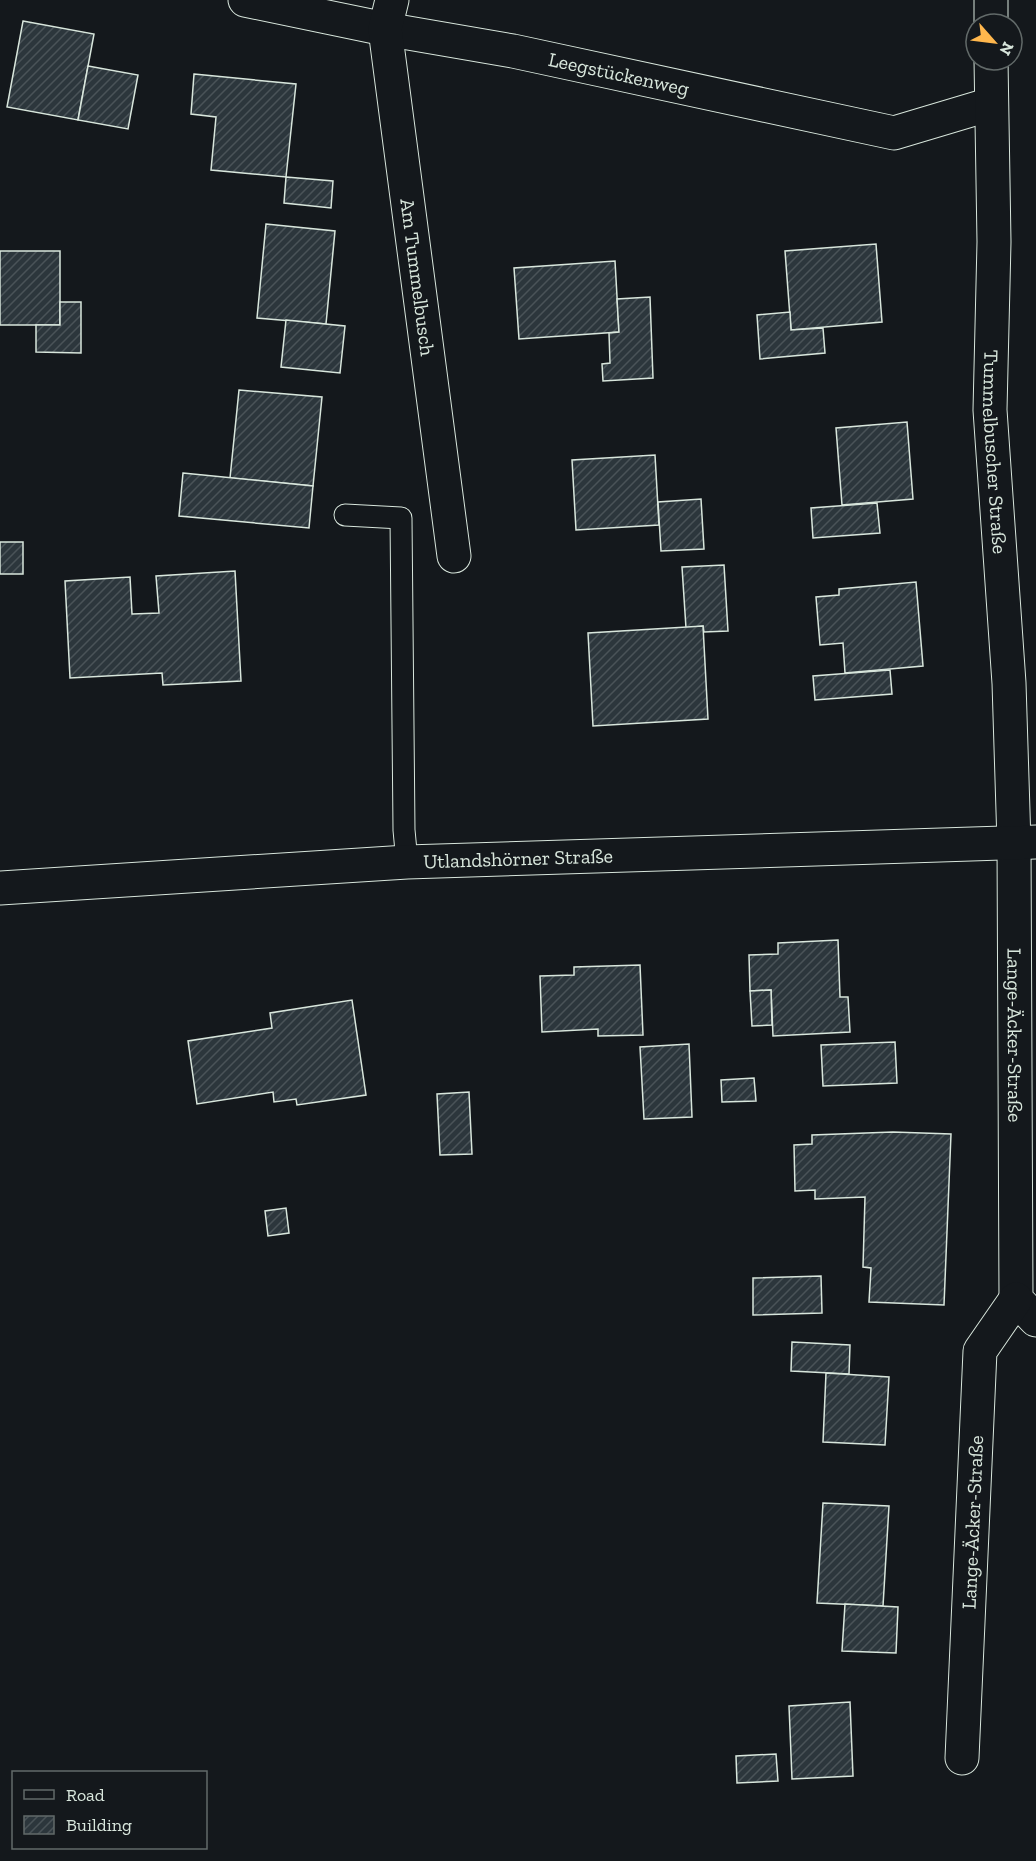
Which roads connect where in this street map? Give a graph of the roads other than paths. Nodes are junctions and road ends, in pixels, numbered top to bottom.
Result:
1 (245, 0) edge
2 (389, 15) edge
3 (991, 72) edge
4 (990, 104) junction
5 (345, 515) dead end
6 (454, 556) dead end
7 (1025, 842) edge
8 (407, 862) junction
9 (0, 888) edge
10 (1026, 1309) edge
11 (962, 1758) dead end

1 - 2 street, Leegstückenweg
2 - 4 street, Leegstückenweg
2 - 6 street, Am Tummelbusch
3 - 4 street, Tummelbuscher Straße
4 - 7 street, Tummelbuscher Straße
5 - 8 lane
7 - 8 street, Utlandshörner Straße
7 - 10 street, Lange-Äcker-Straße
8 - 9 street, Utlandshörner Straße
10 - 11 street, Lange-Äcker-Straße

